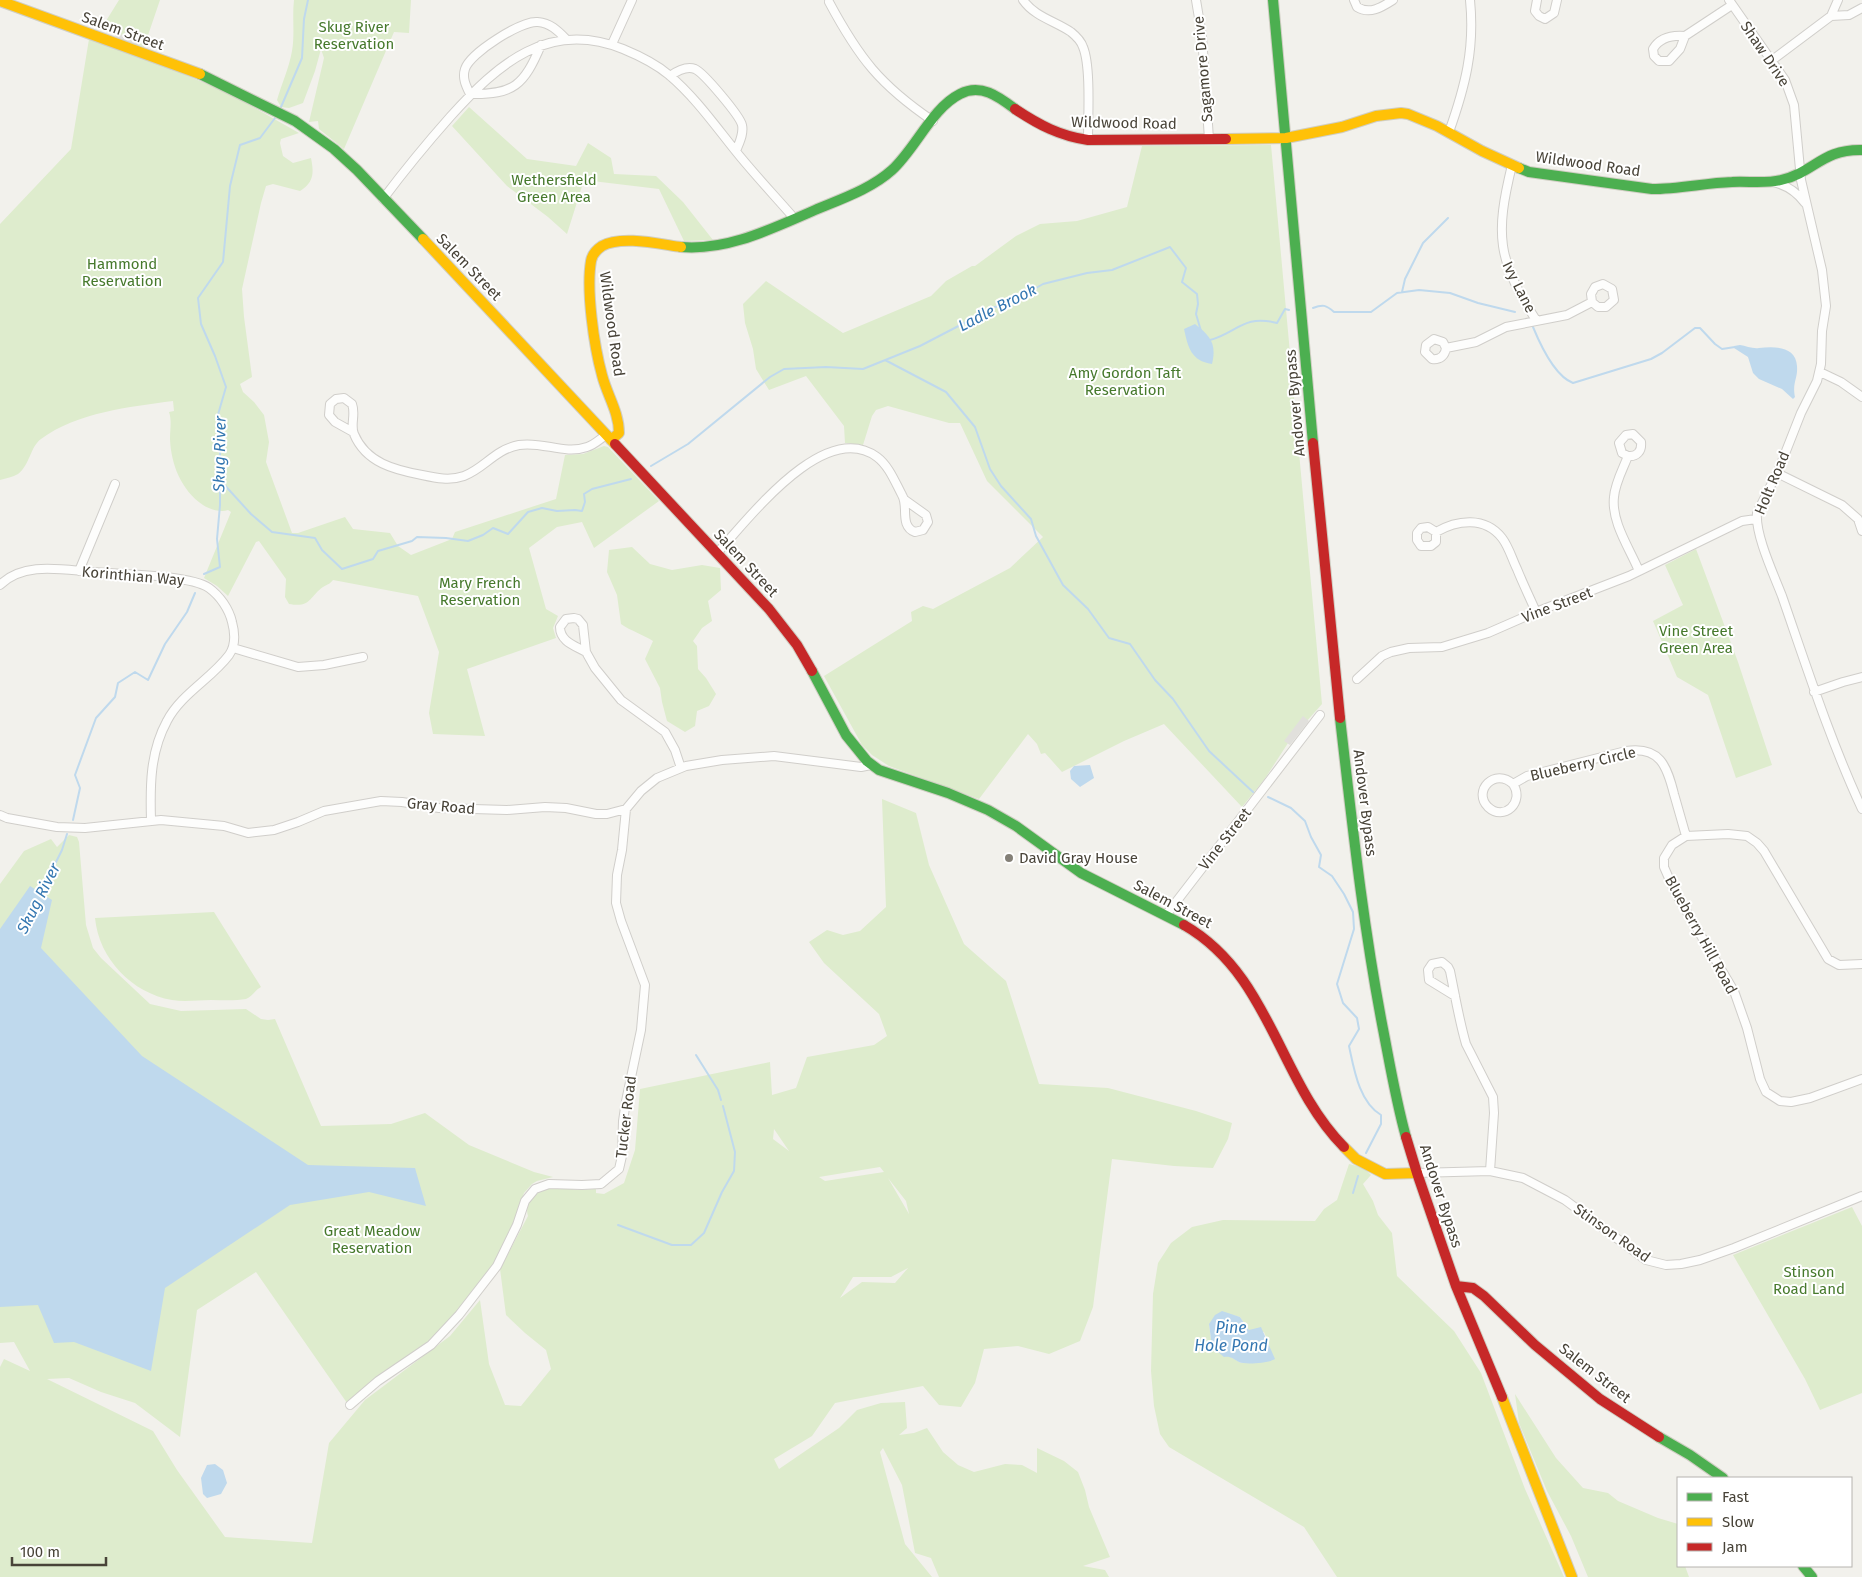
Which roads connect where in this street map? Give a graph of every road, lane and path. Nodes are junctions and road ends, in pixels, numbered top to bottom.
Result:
1 (632, 0) edge
2 (1023, 0) edge
3 (1196, 0) edge
4 (1274, 0) edge
5 (1354, 0) edge
6 (1393, 0) edge
7 (1470, 0) edge
8 (1537, 0) edge
9 (1557, 0) edge
10 (1838, 0) edge
11 (0, 1) edge
12 (829, 2) dead end
13 (1730, 2) edge
14 (1862, 8) edge
15 (1831, 16) junction
16 (1685, 36) dead end
17 (567, 40) junction
18 (612, 44) junction
19 (541, 45) junction
20 (1771, 61) junction
21 (670, 76) junction
22 (470, 94) junction
23 (933, 121) junction
24 (1449, 132) junction
25 (1286, 138) junction
26 (1209, 139) junction
27 (1088, 140) junction
28 (1862, 150) edge
29 (736, 151) junction
30 (1512, 165) junction
31 (1801, 171) junction
32 (1772, 182) junction
33 (383, 199) junction
34 (1808, 207) junction
35 (794, 218) junction
36 (1592, 302) dead end
37 (1536, 320) junction
38 (1446, 348) dead end
39 (1820, 372) junction
40 (1862, 397) edge
41 (353, 432) junction
42 (609, 437) junction
43 (1628, 456) dead end
44 (1778, 473) junction
45 (115, 484) dead end
46 (905, 500) dead end
47 (1756, 519) junction
48 (1862, 531) edge
49 (1436, 532) dead end
50 (717, 553) junction
51 (79, 571) junction
52 (1640, 571) junction
53 (0, 585) edge
54 (1536, 612) junction
55 (232, 648) junction
56 (586, 652) junction
57 (363, 657) dead end
58 (1862, 677) edge
59 (1357, 679) dead end
60 (1814, 692) junction
61 (1320, 715) dead end
62 (871, 765) junction
63 (681, 768) junction
64 (1513, 784) junction
65 (626, 809) junction
66 (1862, 810) edge
67 (0, 815) edge
68 (151, 820) junction
69 (1686, 836) junction
70 (1166, 915) junction
71 (1862, 964) edge
72 (1455, 996) junction
73 (1862, 1079) edge
74 (1490, 1171) junction
75 (1417, 1174) junction
76 (1862, 1196) edge
77 (1456, 1286) junction
78 (350, 1406) dead end
79 (1722, 1477) edge
80 (1804, 1567) edge
81 (1572, 1577) edge
82 (1812, 1577) edge

1 - 18 street
2 - 27 street
3 - 26 street, Sagamore Drive
4 - 25 street, Andover Bypass
5 - 6 street
7 - 24 street
8 - 9 street
10 - 15 street
11 - 33 street, Salem Street
12 - 23 street
13 - 16 street
13 - 20 street, Shaw Drive
14 - 15 street
15 - 20 street
17 - 18 street
17 - 19 street
17 - 22 street
18 - 21 street
19 - 22 street
19 - 22 street
20 - 31 street, Shaw Drive
21 - 29 street
21 - 29 street
22 - 33 street
23 - 27 street, Wildwood Road
23 - 35 street, Wildwood Road
24 - 25 street, Wildwood Road
24 - 30 street, Wildwood Road
25 - 26 street, Wildwood Road
25 - 75 street, Andover Bypass
26 - 27 street, Wildwood Road
28 - 31 street, Wildwood Road
29 - 35 street
30 - 32 street, Wildwood Road
30 - 37 street, Ivy Lane
31 - 32 street, Wildwood Road
31 - 34 street, Holt Road
32 - 34 street
33 - 42 street, Salem Street
34 - 39 street, Holt Road
35 - 42 street, Wildwood Road
36 - 37 street, Ivy Lane
37 - 38 street, Ivy Lane
39 - 40 street
39 - 44 street, Holt Road
41 - 41 street
41 - 42 street
42 - 50 street, Salem Street
43 - 52 street
44 - 47 street, Holt Road
44 - 48 street
45 - 51 street
46 - 50 street
47 - 52 street, Vine Street
47 - 60 street, Holt Road
49 - 54 street
50 - 62 street, Salem Street
51 - 53 street, Korinthian Way
51 - 55 street, Korinthian Way
52 - 54 street, Vine Street
54 - 59 street, Vine Street
55 - 57 street
55 - 68 street
56 - 56 street
56 - 63 street
58 - 60 street
60 - 66 street, Holt Road
61 - 70 street, Vine Street
62 - 63 street
62 - 70 street, Salem Street
63 - 65 street
64 - 64 street, Blueberry Circle
64 - 69 street, Blueberry Circle
65 - 68 street, Gray Road
65 - 78 street, Tucker Road
67 - 68 street, Gray Road
69 - 71 street
69 - 73 street, Blueberry Hill Road
70 - 75 street, Salem Street
72 - 72 street
72 - 74 street
74 - 75 street, Stinson Road
74 - 76 street, Stinson Road
75 - 77 street, Andover Bypass
77 - 79 street, Salem Street
77 - 81 street, Andover Bypass
80 - 82 street

